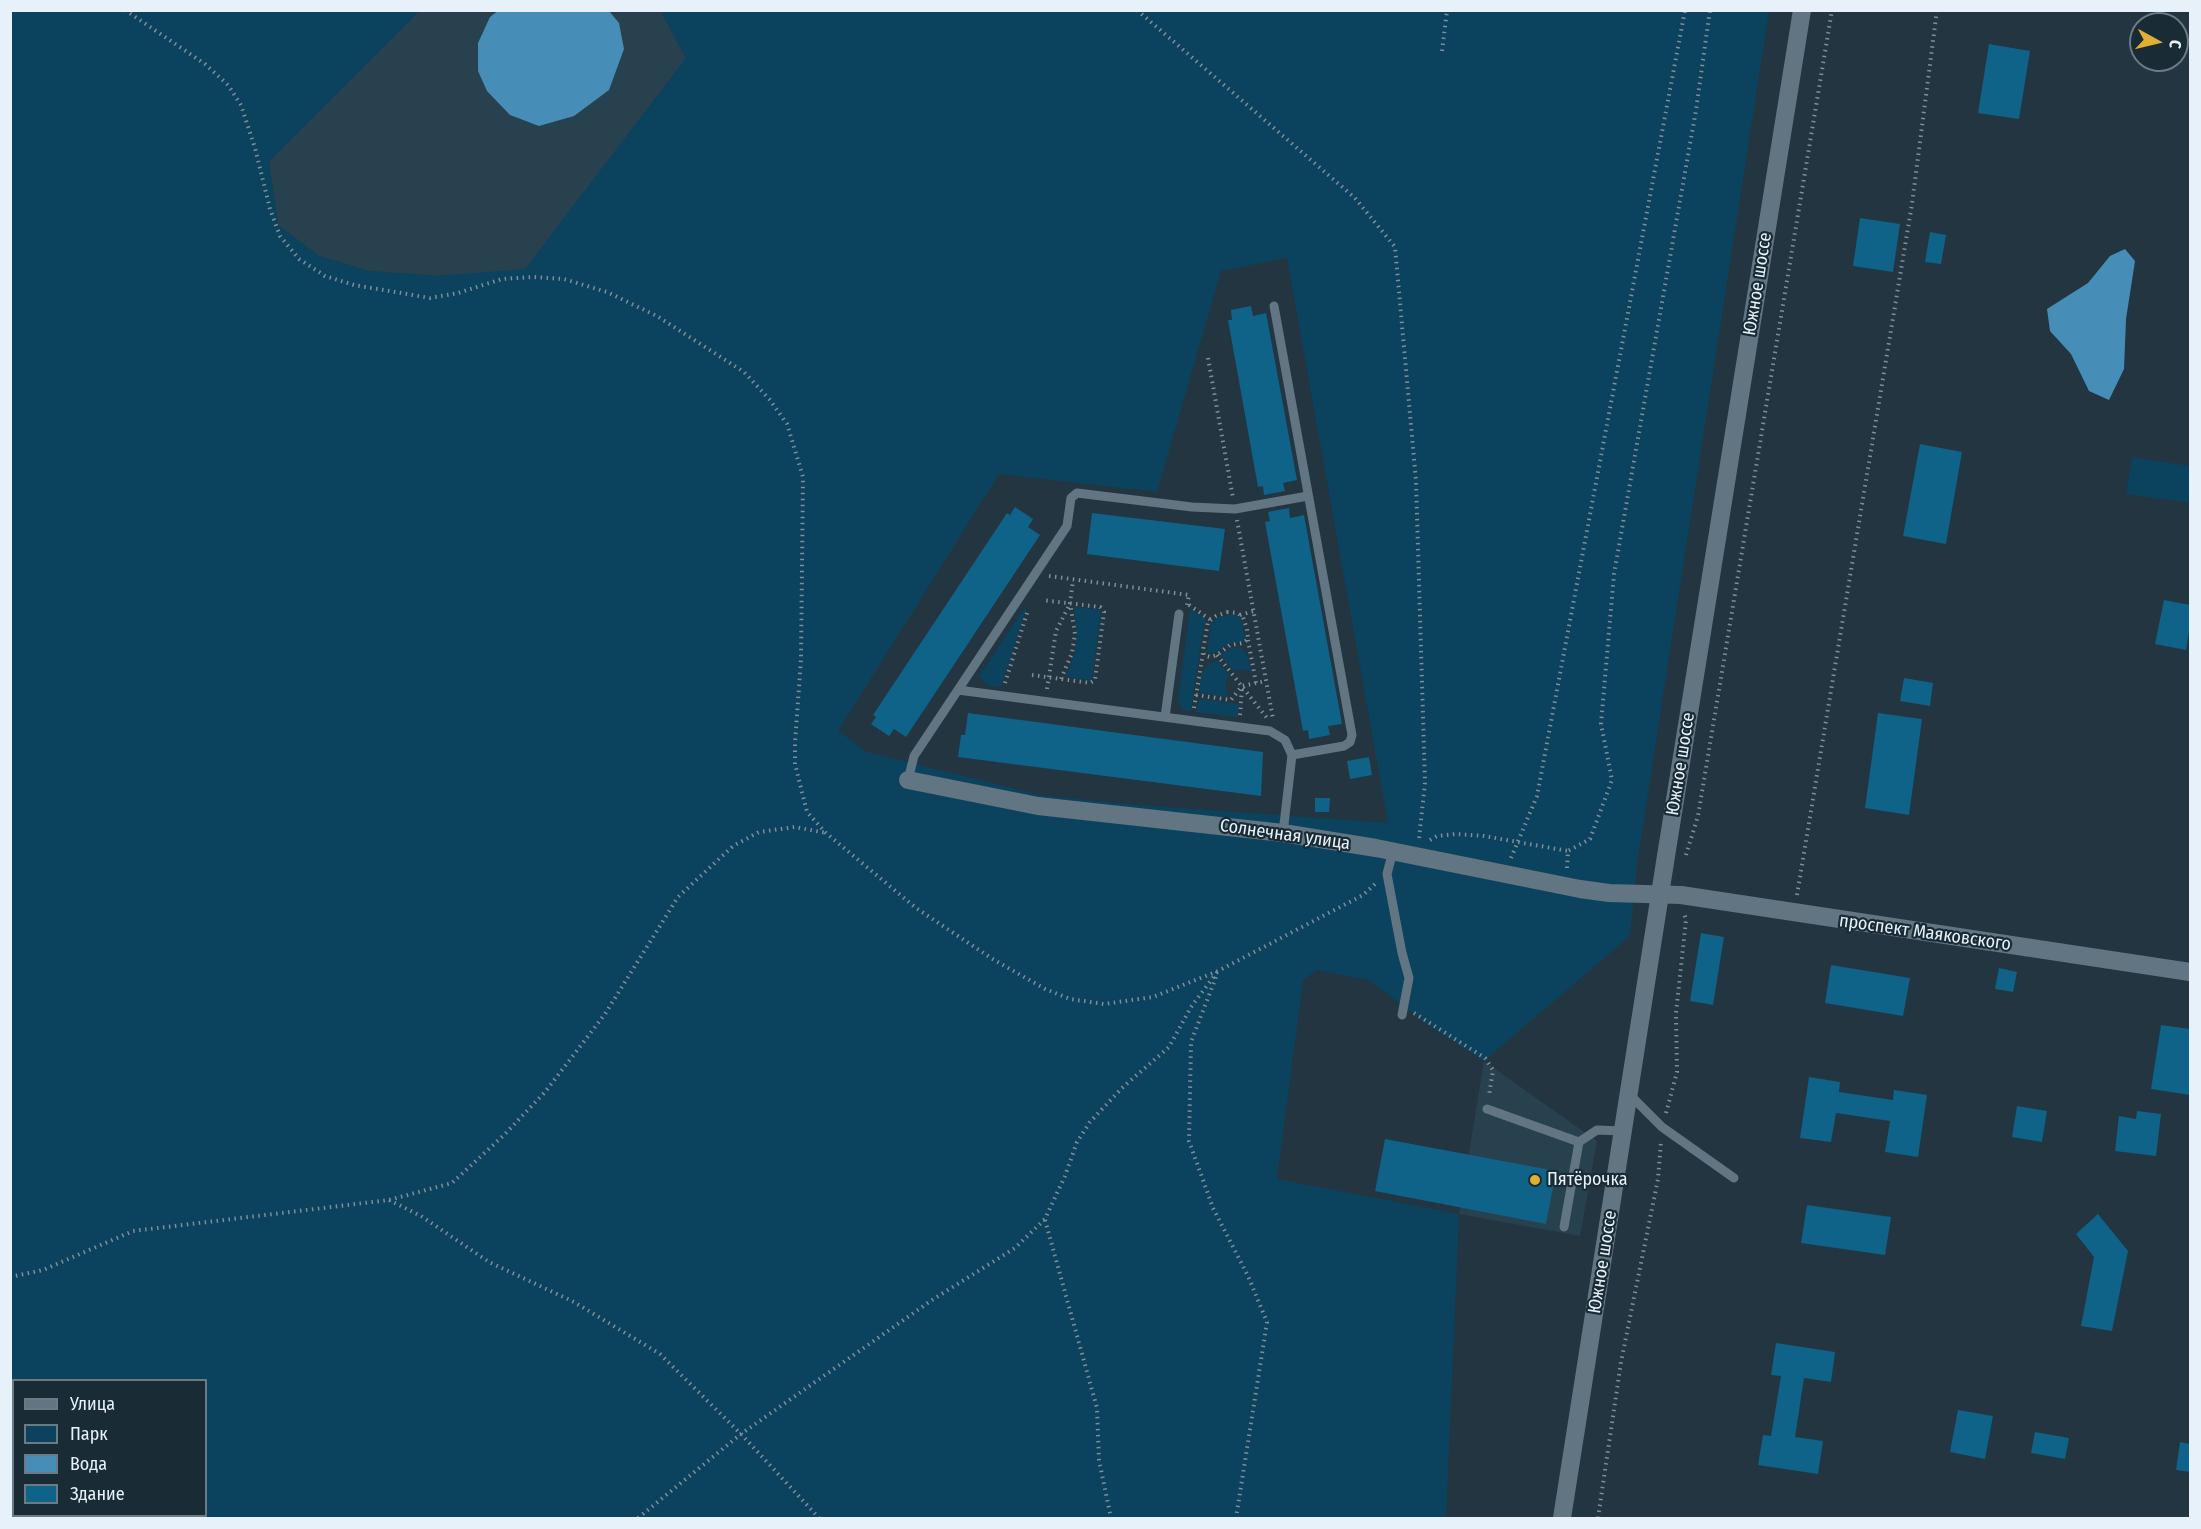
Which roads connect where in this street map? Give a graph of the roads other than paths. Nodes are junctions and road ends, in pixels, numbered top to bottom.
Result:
1 (1802, 10) edge
2 (1274, 306) dead end
3 (1308, 496) junction
4 (1183, 614) road end
5 (958, 690) junction
6 (1166, 717) junction
7 (1292, 755) junction
8 (908, 780) joint
9 (1283, 833) junction
10 (1392, 851) junction
11 (1660, 893) junction
12 (2190, 972) edge
13 (1402, 1015) dead end
14 (1629, 1094) junction
15 (1487, 1108) road end
16 (1623, 1131) junction
17 (1579, 1142) junction
18 (1734, 1178) dead end
19 (1564, 1227) dead end
20 (1562, 1518) edge

1 - 11 street, Южное шоссе
2 - 3 lane
3 - 5 lane
3 - 7 lane
4 - 6 lane
5 - 6 lane
5 - 8 lane
6 - 7 lane
7 - 9 lane
8 - 9 street, Солнечная улица
9 - 10 street, Солнечная улица
10 - 11 street, Солнечная улица
10 - 13 lane
11 - 12 street, проспект Маяковского
11 - 14 street, Южное шоссе
14 - 16 street, Южное шоссе
14 - 18 lane
15 - 17 lane
16 - 17 lane
16 - 20 street, Южное шоссе
17 - 19 lane

